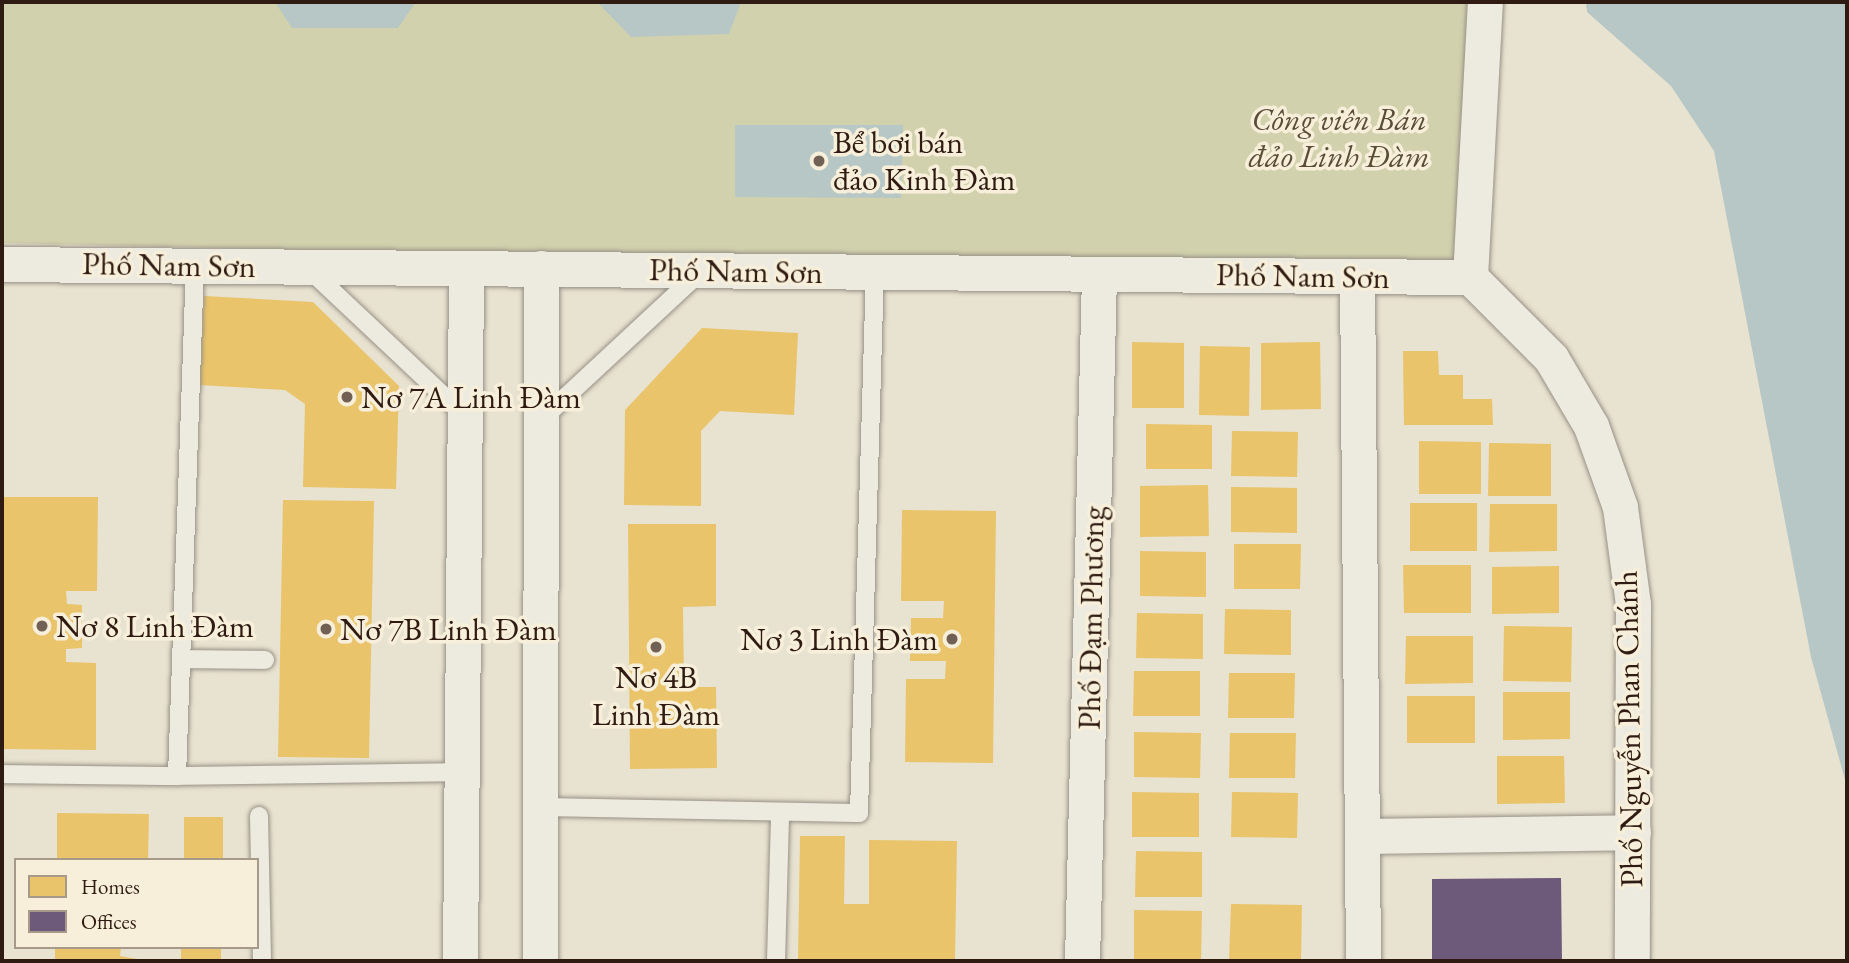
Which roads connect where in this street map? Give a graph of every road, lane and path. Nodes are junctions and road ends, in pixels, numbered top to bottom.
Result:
1 (1485, 2) edge
2 (2, 264) edge
3 (195, 265) junction
4 (307, 267) junction
5 (466, 268) junction
6 (541, 268) junction
7 (702, 270) junction
8 (874, 272) junction
9 (1099, 274) junction
10 (1357, 276) junction
11 (1471, 278) junction
12 (464, 415) junction
13 (540, 421) junction
14 (184, 659) junction
15 (265, 660) dead end
16 (461, 772) junction
17 (2, 774) edge
18 (177, 776) junction
19 (540, 807) junction
20 (780, 814) junction
21 (259, 816) dead end
22 (1633, 832) junction
23 (1362, 836) junction
24 (262, 961) edge
25 (460, 961) edge
26 (540, 961) edge
27 (776, 961) edge
28 (1082, 961) edge
29 (1363, 961) edge
30 (1632, 961) edge

1 - 11 street
2 - 3 street, Phố Nam Sơn
3 - 4 street, Phố Nam Sơn
3 - 14 lane
4 - 5 street, Phố Nam Sơn
4 - 12 lane
5 - 6 street, Phố Nam Sơn
5 - 12 street
6 - 7 street, Phố Nam Sơn
6 - 13 street
7 - 8 street, Phố Nam Sơn
7 - 13 lane
8 - 9 street, Phố Nam Sơn
8 - 20 lane
9 - 10 street, Phố Nam Sơn
9 - 28 street, Phố Đạm Phương
10 - 11 street, Phố Nam Sơn
10 - 23 street
11 - 22 street, Phố Nguyễn Phan Chánh
12 - 16 street
13 - 19 street
14 - 15 lane
14 - 18 lane
16 - 18 lane
16 - 25 street
17 - 18 lane
19 - 20 lane
19 - 26 street
20 - 27 lane
21 - 24 lane
22 - 23 street
22 - 30 street, Phố Nguyễn Phan Chánh
23 - 29 street

